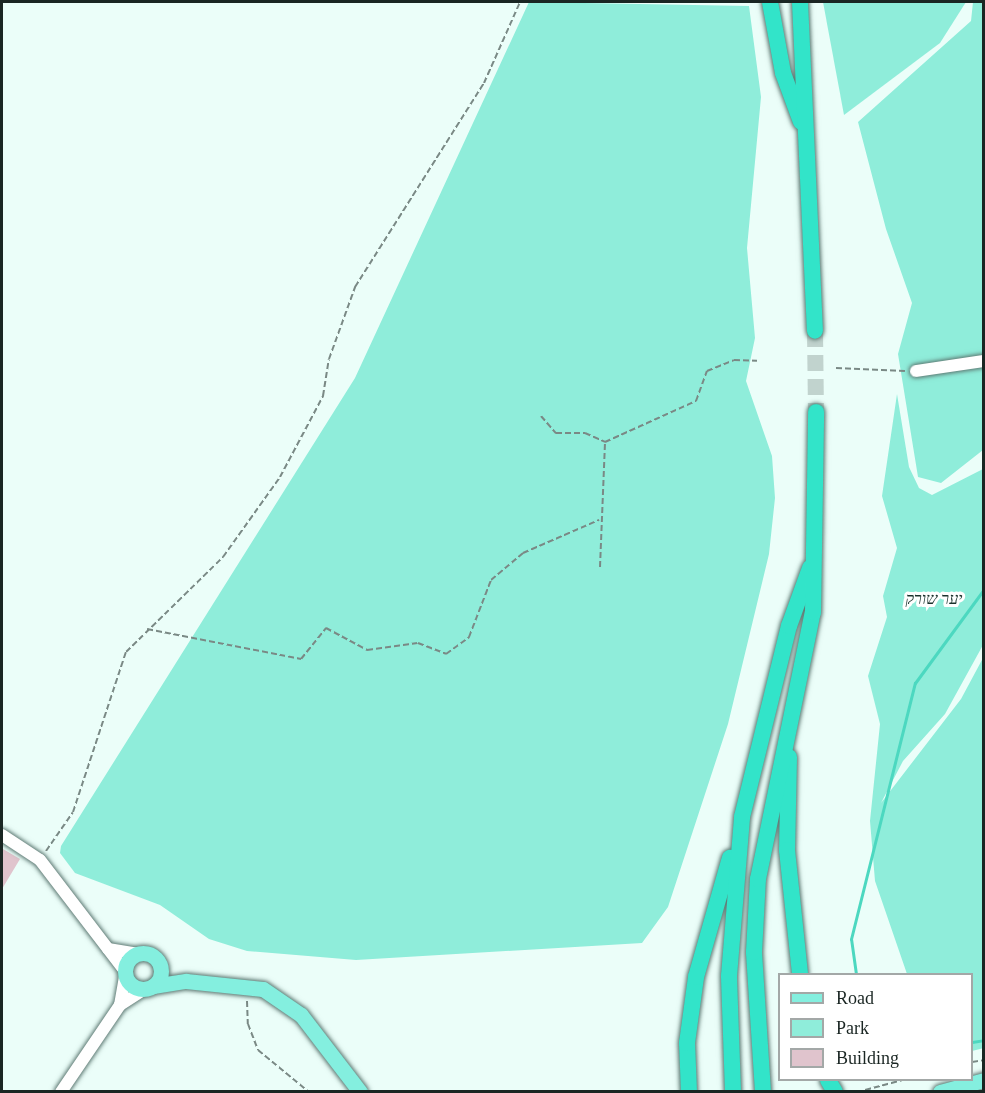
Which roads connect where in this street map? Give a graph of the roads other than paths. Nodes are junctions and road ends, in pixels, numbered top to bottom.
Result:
1 (770, 2) edge
2 (800, 2) edge
3 (805, 134) junction
4 (815, 331) tunnel mouth
5 (984, 361) edge
6 (916, 371) road end
7 (816, 412) tunnel mouth
8 (816, 550) junction
9 (790, 714) junction
10 (742, 817) junction
11 (2, 835) edge
12 (107, 949) junction
13 (139, 954) junction
14 (159, 964) junction
15 (800, 973) edge
16 (125, 974) junction
17 (186, 981) junction
18 (149, 987) junction
19 (120, 1005) junction
20 (984, 1080) edge
21 (62, 1092) edge
22 (360, 1092) edge
23 (689, 1092) edge
24 (733, 1092) edge
25 (764, 1092) edge
26 (940, 1092) edge

1 - 3 highway
2 - 3 highway
3 - 4 highway
5 - 6 street
7 - 8 highway
8 - 9 highway
8 - 10 highway
9 - 15 highway
9 - 25 highway
10 - 23 highway
10 - 24 highway
11 - 12 street
12 - 13 street
12 - 16 street
13 - 14 main road
13 - 16 main road
14 - 17 main road
14 - 18 main road
16 - 18 main road
16 - 19 street
17 - 18 main road
17 - 22 main road
18 - 19 street
19 - 21 street
20 - 26 main road

